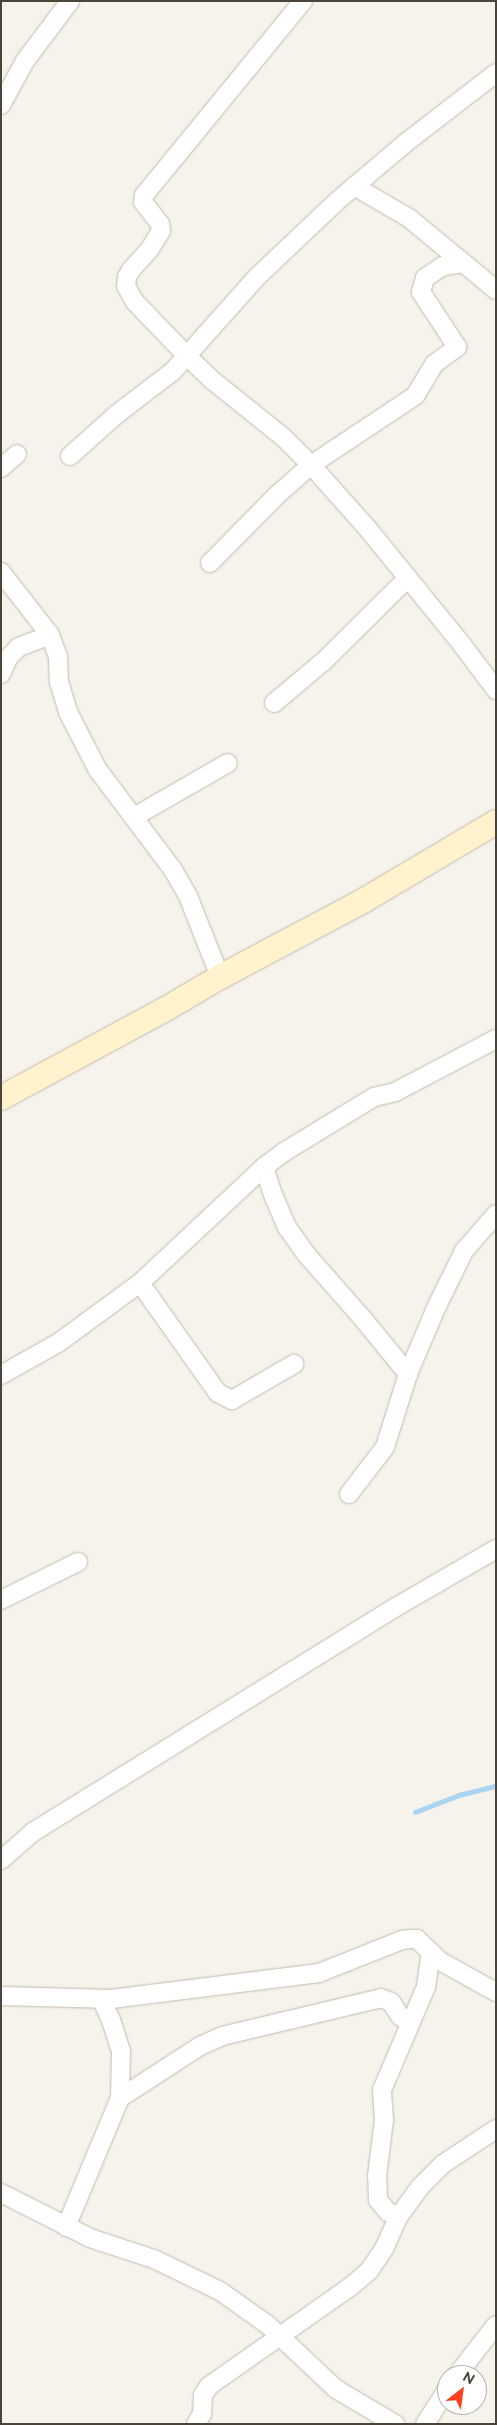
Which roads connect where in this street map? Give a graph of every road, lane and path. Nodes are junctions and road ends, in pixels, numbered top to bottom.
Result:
1 (70, 1) edge
2 (303, 1) edge
3 (496, 73) edge
4 (1, 105) edge
5 (354, 186) junction
6 (464, 263) junction
7 (496, 290) edge
8 (187, 356) junction
9 (17, 454) dead end
10 (70, 456) dead end
11 (311, 465) junction
12 (1, 468) edge
13 (210, 562) dead end
14 (1, 572) edge
15 (407, 579) junction
16 (50, 635) junction
17 (1, 674) edge
18 (496, 690) edge
19 (274, 702) dead end
20 (228, 763) dead end
21 (134, 817) junction
22 (494, 827) edge
23 (220, 976) junction
24 (496, 1039) edge
25 (1, 1098) edge
26 (264, 1167) junction
27 (496, 1214) edge
28 (140, 1283) junction
29 (294, 1364) dead end
30 (408, 1374) junction
31 (1, 1375) edge
32 (349, 1494) dead end
33 (496, 1549) edge
34 (78, 1562) dead end
35 (1, 1600) edge
36 (2, 1853) edge
37 (431, 1953) junction
38 (496, 1992) edge
39 (1, 1996) edge
40 (101, 1999) junction
41 (410, 2023) junction
42 (120, 2098) junction
43 (496, 2128) edge
44 (1, 2193) edge
45 (399, 2216) junction
46 (66, 2227) junction
47 (496, 2325) edge
48 (281, 2336) junction
49 (465, 2365) edge
50 (437, 2405) edge
51 (196, 2424) edge
52 (395, 2424) edge
53 (425, 2424) edge

1 - 4 street
2 - 8 street
3 - 5 street
5 - 6 street
5 - 8 street
6 - 7 street
6 - 11 street
8 - 10 street
8 - 11 street
9 - 12 street
11 - 13 street
11 - 15 street
14 - 16 street
15 - 18 street
15 - 19 street
16 - 17 street
16 - 21 street
20 - 21 street
21 - 23 street
22 - 23 street
23 - 25 street
24 - 26 street
26 - 28 street
26 - 30 street
27 - 30 street
28 - 29 street
28 - 31 street
30 - 32 street
33 - 36 street
34 - 35 street
37 - 38 street
37 - 40 street
37 - 41 street
39 - 40 street
40 - 42 street
41 - 42 street
41 - 45 street
42 - 46 street
43 - 45 street
44 - 46 street
45 - 48 street
46 - 48 street
47 - 49 street
48 - 51 street
48 - 52 street
50 - 53 street

